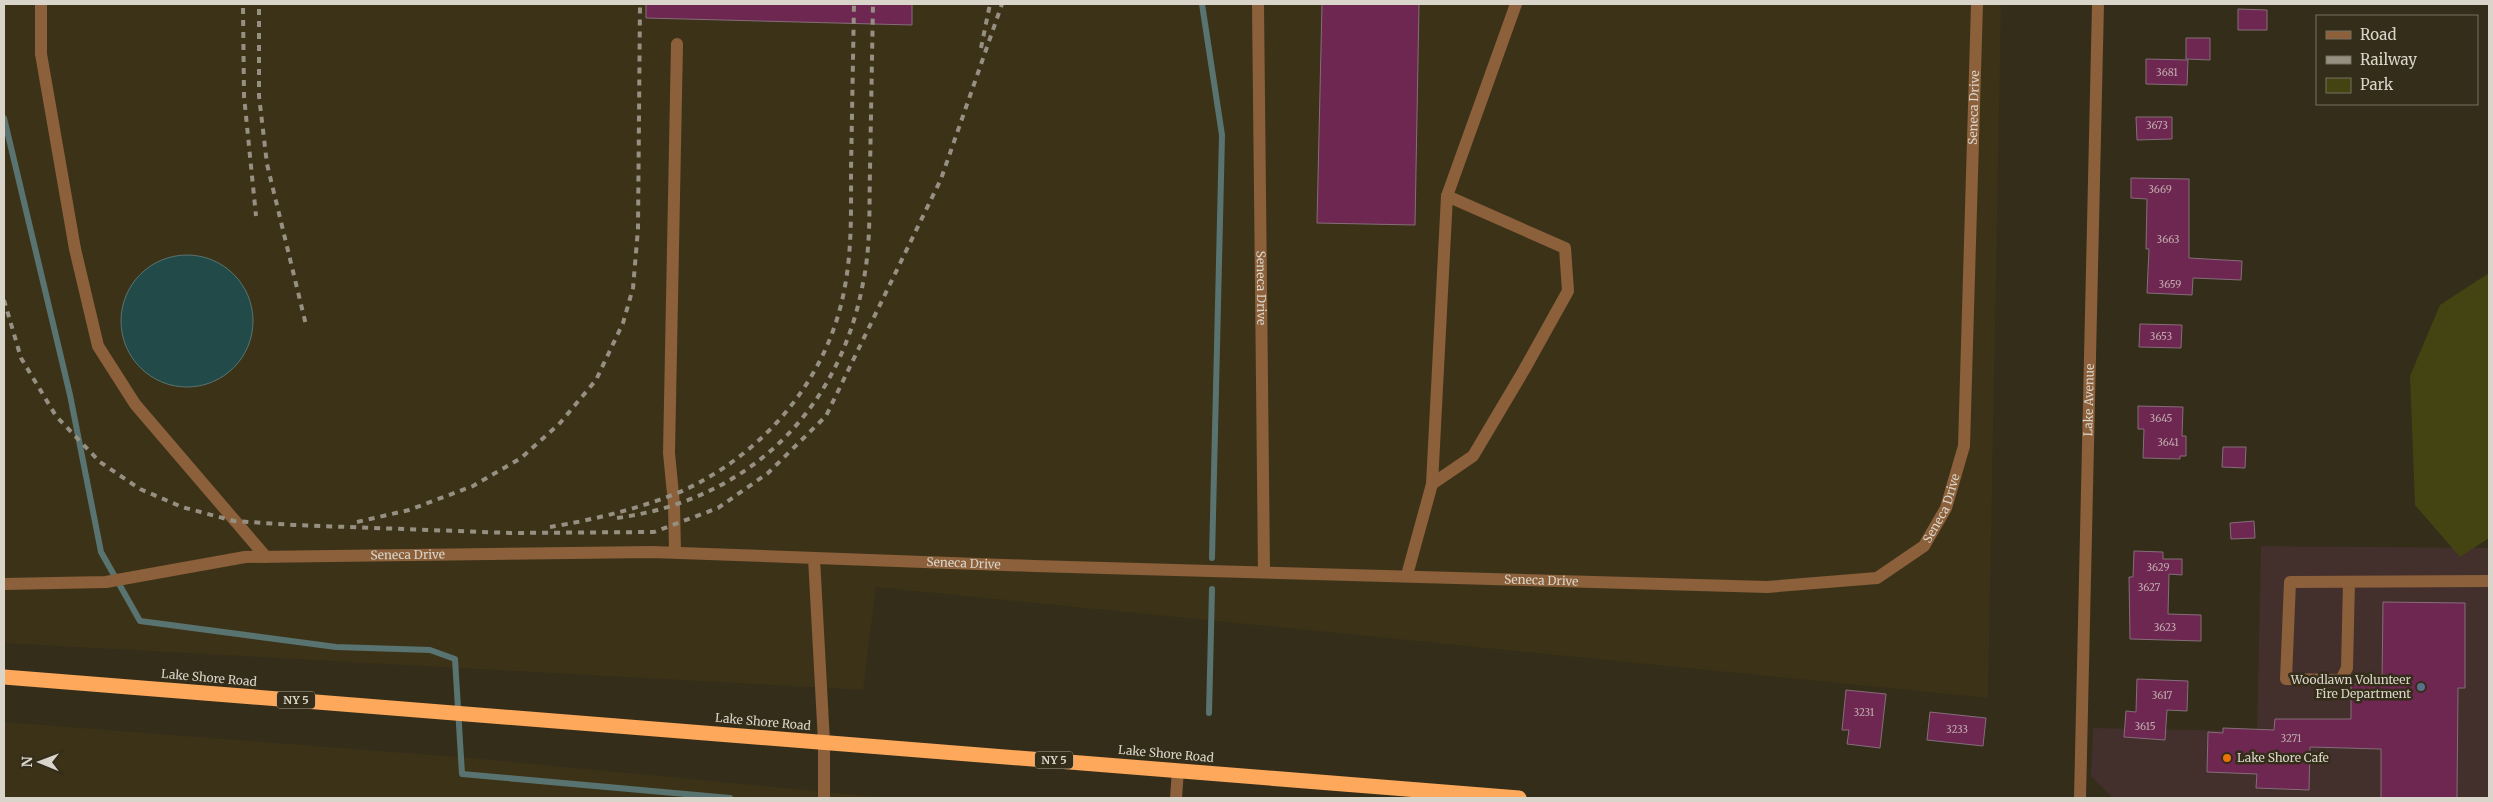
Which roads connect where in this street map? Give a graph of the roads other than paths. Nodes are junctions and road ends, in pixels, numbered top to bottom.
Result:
1 (41, 4) edge
2 (1258, 4) edge
3 (1516, 4) edge
4 (1977, 4) edge
5 (2098, 4) edge
6 (677, 44) dead end
7 (1447, 196) junction
8 (1432, 484) junction
9 (675, 552) junction
10 (266, 557) junction
11 (814, 558) junction
12 (1264, 572) junction
13 (1407, 575) junction
14 (2489, 581) edge
15 (2349, 582) junction
16 (4, 584) edge
17 (4, 677) edge
18 (824, 742) junction
19 (1178, 770) junction
20 (1454, 795) edge
21 (824, 798) edge
22 (1176, 798) edge
23 (1519, 798) edge
24 (2080, 798) edge

1 - 10 street
2 - 12 street, Seneca Drive
3 - 7 street
4 - 13 street, Seneca Drive
5 - 24 street, Lake Avenue
6 - 9 street
7 - 8 street
7 - 8 street
8 - 13 street
9 - 10 street, Seneca Drive
9 - 11 street, Seneca Drive
10 - 16 street, Seneca Drive
11 - 12 street, Seneca Drive
11 - 18 street
12 - 13 street, Seneca Drive
14 - 15 street
15 - 15 street
17 - 18 highway, Lake Shore Road / NY 5
18 - 19 highway, Lake Shore Road / NY 5
18 - 21 street
19 - 20 highway, Lake Shore Road / NY 5
19 - 22 street
20 - 23 highway, Lake Shore Road / NY 5

